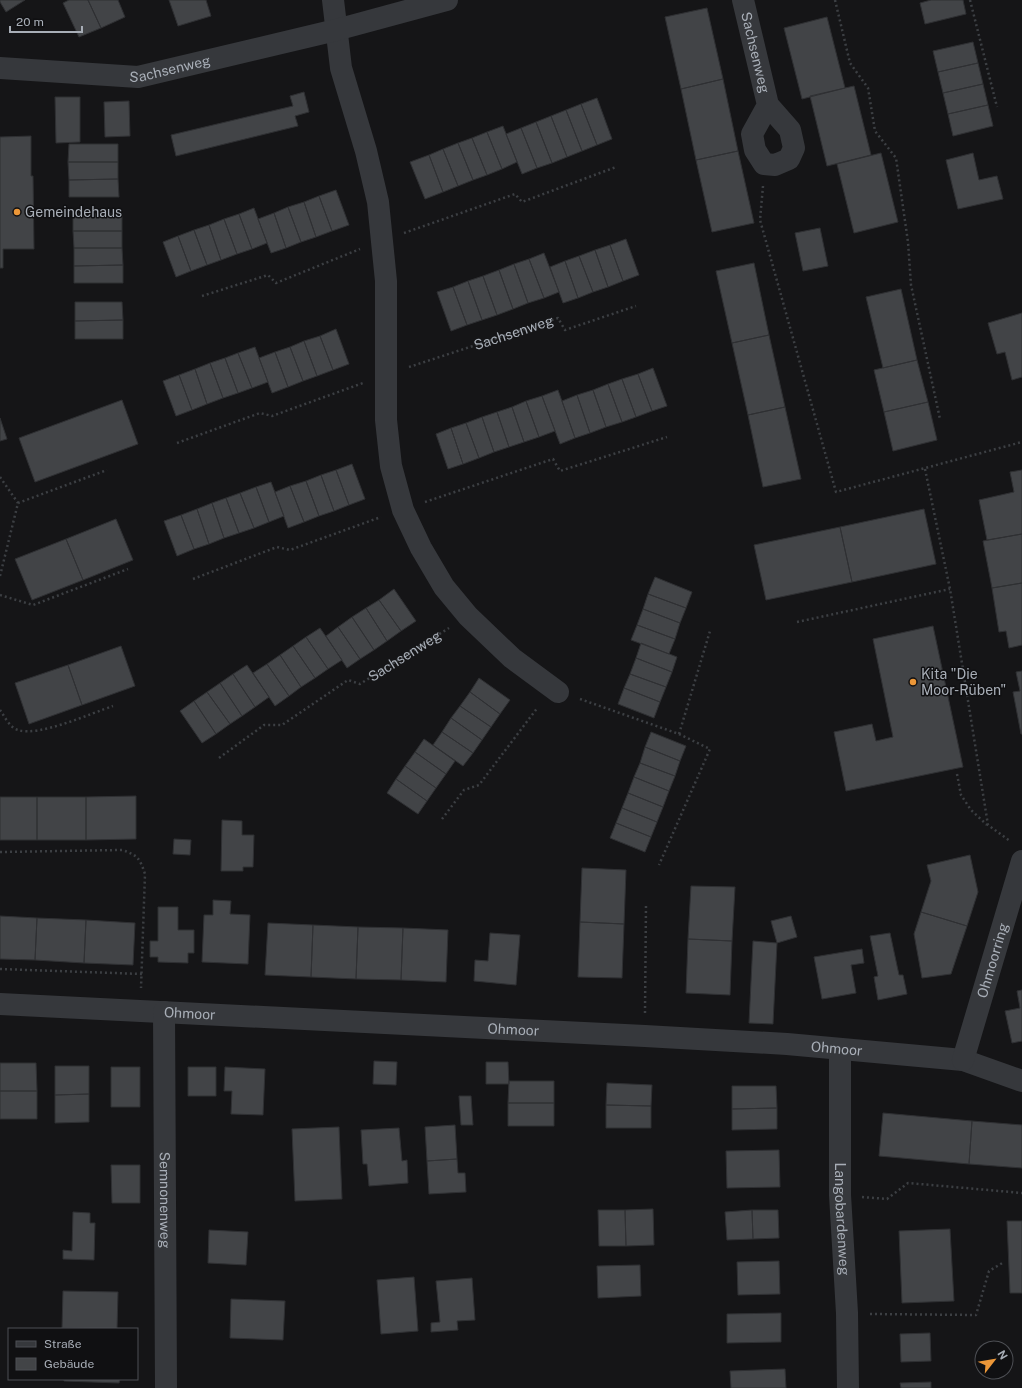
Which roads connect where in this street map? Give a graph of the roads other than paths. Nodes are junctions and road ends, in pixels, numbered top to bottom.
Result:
1 (333, 0) edge
2 (447, 0) edge
3 (743, 0) edge
4 (336, 30) junction
5 (0, 68) edge
6 (768, 105) junction
7 (556, 690) road end
8 (1017, 852) edge
9 (0, 1004) edge
10 (164, 1012) junction
11 (840, 1049) junction
12 (963, 1060) junction
13 (1022, 1081) edge
14 (166, 1388) edge
15 (848, 1388) edge

1 - 4 street
2 - 4 street, Sachsenweg
3 - 6 street, Sachsenweg
4 - 5 street, Sachsenweg
4 - 7 street
6 - 6 street, Sachsenweg
8 - 12 street, Ohmoorring
9 - 10 street, Ohmoor
10 - 11 street, Ohmoor
10 - 14 street, Semnonenweg
11 - 12 street, Ohmoor
11 - 15 street, Langobardenweg
12 - 13 street, Ohmoor

